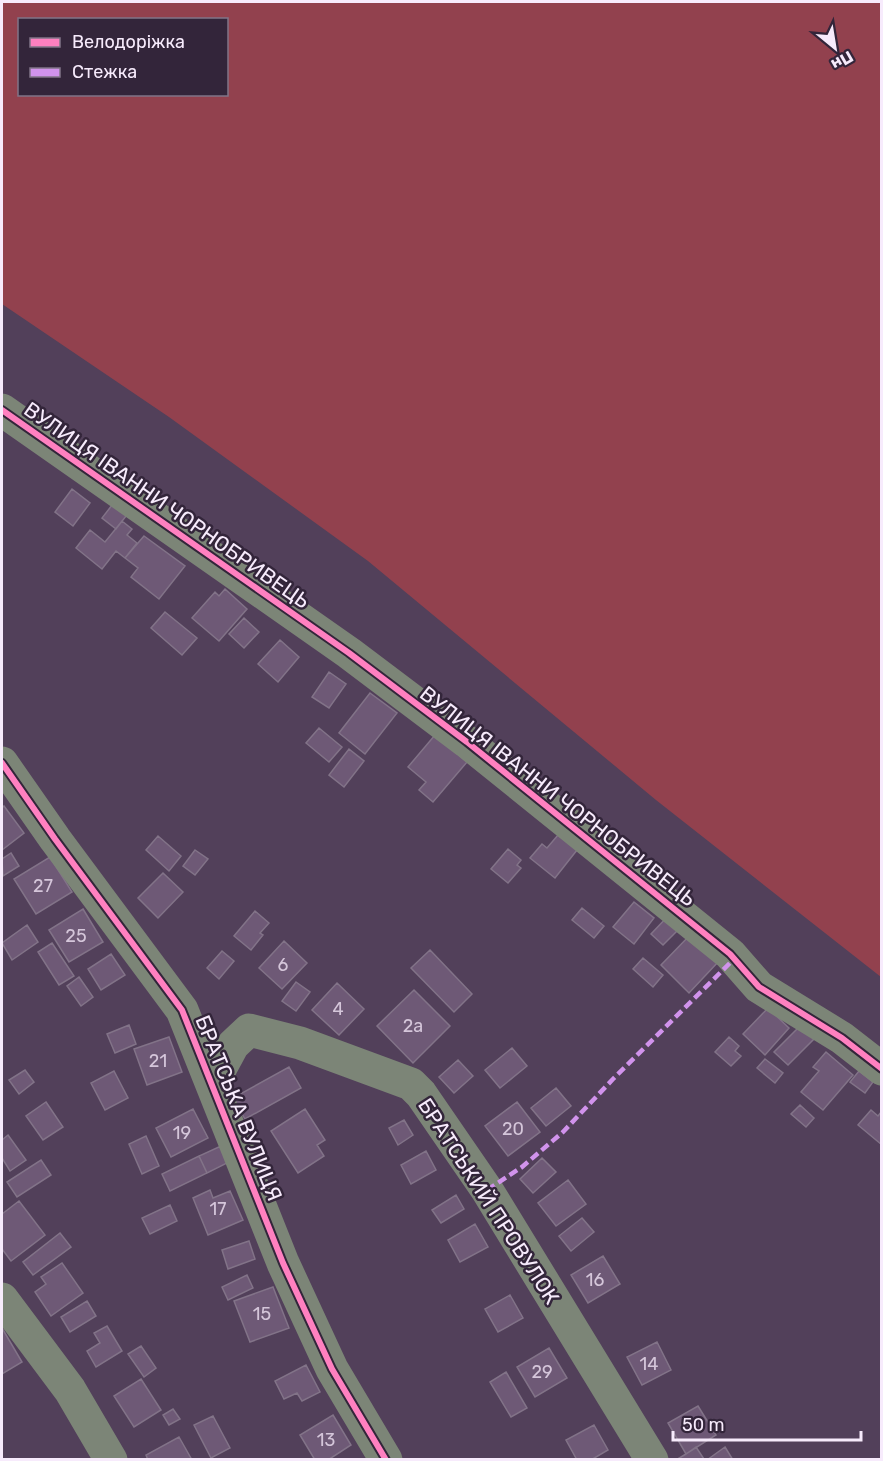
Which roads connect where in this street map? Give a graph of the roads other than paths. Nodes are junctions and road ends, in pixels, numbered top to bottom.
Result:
1 (2, 410) edge
2 (2, 763) edge
3 (189, 1026) junction
4 (249, 1030) junction
5 (882, 1069) edge
6 (212, 1084) junction
7 (2, 1299) edge
8 (111, 1460) edge
9 (386, 1460) edge
10 (652, 1460) edge

1 - 5 street, ВУЛИЦЯ ІВАННИ ЧОРНОБРИВЕЦЬ
2 - 3 street, БРАТСЬКА ВУЛИЦЯ
3 - 4 street, БРАТСЬКИЙ ПРОВУЛОК
3 - 6 street, БРАТСЬКА ВУЛИЦЯ
4 - 6 street
4 - 10 street, БРАТСЬКИЙ ПРОВУЛОК
6 - 9 street, БРАТСЬКА ВУЛИЦЯ
7 - 8 street

